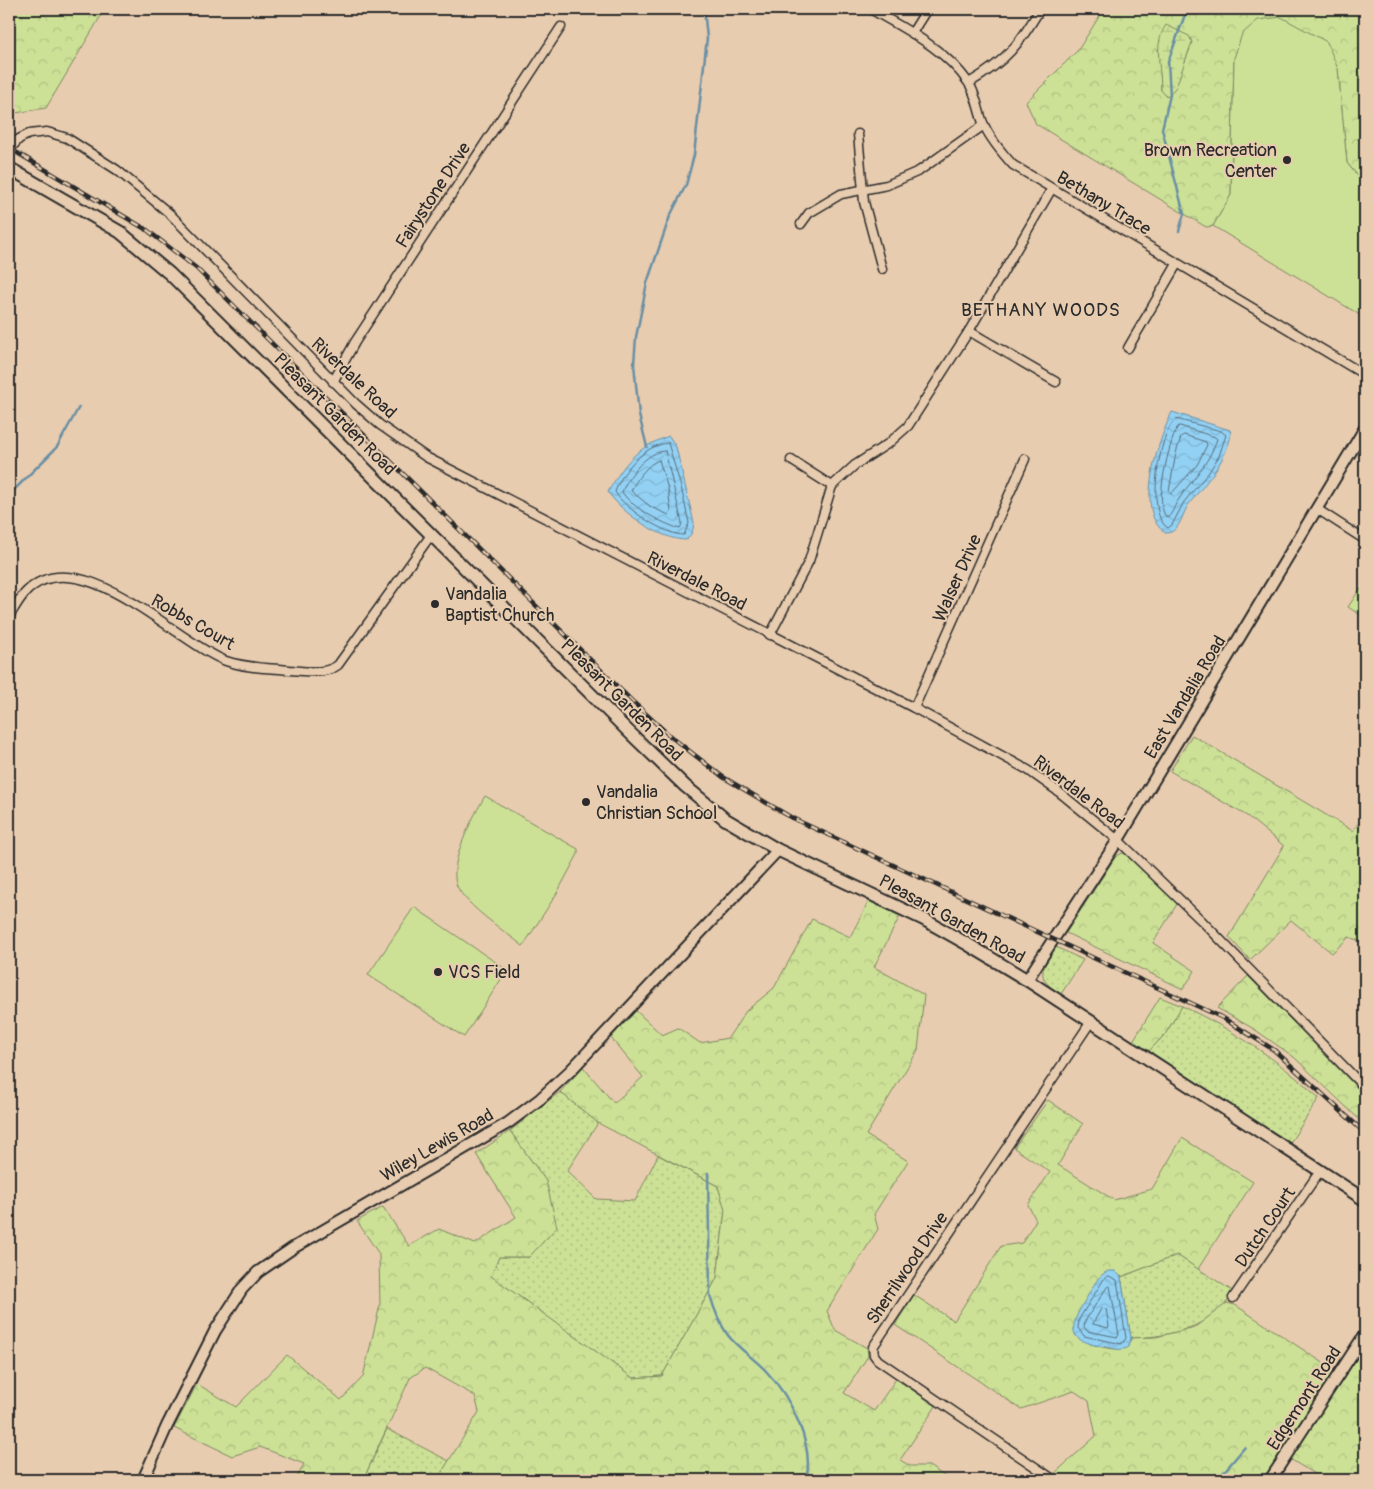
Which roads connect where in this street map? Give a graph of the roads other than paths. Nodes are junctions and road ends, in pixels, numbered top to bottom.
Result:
1 (927, 9) edge
2 (1040, 9) edge
3 (874, 11) dead end
4 (561, 27) dead end
5 (912, 33) junction
6 (969, 83) junction
7 (984, 125) junction
8 (858, 134) dead end
9 (9, 150) edge
10 (9, 168) edge
11 (862, 188) junction
12 (1051, 190) junction
13 (801, 224) dead end
14 (1177, 264) junction
15 (882, 269) dead end
16 (969, 331) junction
17 (1128, 348) dead end
18 (1365, 376) edge
19 (333, 382) junction
20 (1056, 382) dead end
21 (1365, 428) edge
22 (1025, 459) dead end
23 (792, 460) dead end
24 (832, 486) junction
25 (1317, 509) junction
26 (432, 535) junction
27 (1365, 540) edge
28 (9, 617) edge
29 (770, 635) junction
30 (914, 708) junction
31 (1118, 840) junction
32 (778, 850) junction
33 (1027, 980) junction
34 (1090, 1022) junction
35 (1365, 1088) edge
36 (1320, 1171) junction
37 (1365, 1200) edge
38 (1233, 1298) dead end
39 (1365, 1334) edge
40 (1050, 1477) dead end
41 (142, 1480) edge
42 (1270, 1480) edge

1 - 5 street
2 - 6 street
3 - 5 street, Bethany Trace
4 - 19 street, Fairystone Drive
5 - 6 street, Bethany Trace
6 - 7 street, Bethany Trace
7 - 11 street
7 - 12 street, Bethany Trace
8 - 11 street
9 - 19 street, Riverdale Road
10 - 26 main road, Pleasant Garden Road
11 - 13 street
11 - 15 street
12 - 14 street, Bethany Trace
12 - 16 street
14 - 17 street
14 - 18 street, Bethany Trace
16 - 20 street
16 - 24 street
19 - 29 street, Riverdale Road
21 - 25 street, East Vandalia Road
22 - 30 street, Walser Drive
23 - 24 street
24 - 29 street
25 - 27 street
25 - 31 street, East Vandalia Road
26 - 28 street, Robbs Court
26 - 32 main road, Pleasant Garden Road
29 - 30 street, Riverdale Road
30 - 31 street, Riverdale Road
31 - 33 street, East Vandalia Road
31 - 35 street, Riverdale Road
32 - 33 main road, Pleasant Garden Road
32 - 41 street, Wiley Lewis Road
33 - 34 main road, Pleasant Garden Road
34 - 36 main road, Pleasant Garden Road
34 - 40 street, Sherrilwood Drive
36 - 37 main road, Pleasant Garden Road
36 - 38 street, Dutch Court
39 - 42 street, Edgemont Road

